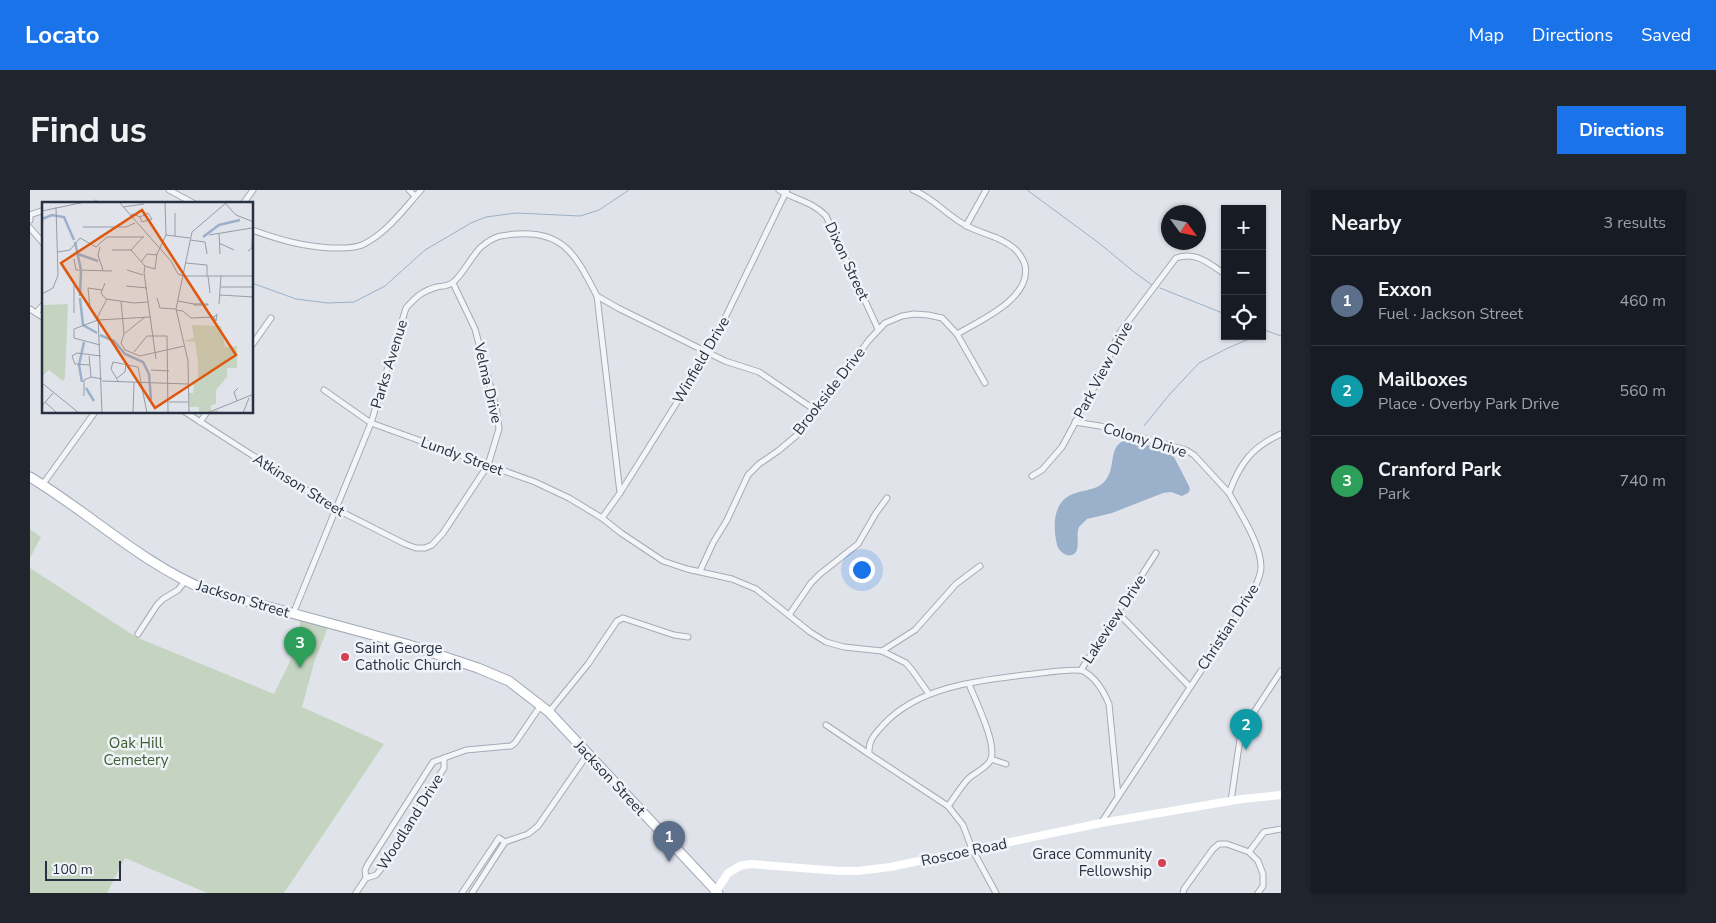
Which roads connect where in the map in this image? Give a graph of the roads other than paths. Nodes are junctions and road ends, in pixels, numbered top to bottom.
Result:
1 (169, 190) edge
2 (252, 190) edge
3 (409, 190) edge
4 (421, 190) edge
5 (779, 190) edge
6 (913, 190) edge
7 (986, 190) edge
8 (786, 192) edge
9 (415, 196) junction
10 (191, 202) edge
11 (244, 202) edge
12 (42, 211) edge
13 (30, 220) edge
14 (966, 226) junction
15 (30, 228) edge
16 (254, 231) edge
17 (42, 242) edge
18 (1221, 272) edge
19 (453, 283) junction
20 (597, 296) junction
21 (42, 306) edge
22 (30, 309) edge
23 (36, 313) junction
24 (42, 317) edge
25 (272, 318) dead end
26 (878, 329) junction
27 (957, 334) junction
28 (254, 342) edge
29 (708, 353) junction
30 (985, 383) dead end
31 (324, 390) dead end
32 (815, 410) junction
33 (94, 414) edge
34 (188, 414) edge
35 (205, 414) edge
36 (200, 422) junction
37 (1075, 422) junction
38 (371, 423) junction
39 (1281, 434) edge
40 (488, 465) junction
41 (1032, 476) dead end
42 (30, 477) edge
43 (43, 484) junction
44 (620, 493) junction
45 (1229, 493) junction
46 (887, 498) dead end
47 (336, 509) junction
48 (602, 518) junction
49 (418, 548) joint
50 (1156, 553) dead end
51 (980, 566) dead end
52 (700, 571) junction
53 (185, 581) junction
54 (1118, 612) junction
55 (293, 614) junction
56 (789, 614) junction
57 (138, 634) dead end
58 (688, 637) dead end
59 (882, 651) junction
60 (1081, 670) junction
61 (1281, 671) edge
62 (969, 684) junction
63 (1190, 687) junction
64 (929, 694) junction
65 (541, 705) junction
66 (549, 712) junction
67 (826, 725) dead end
68 (869, 754) junction
69 (587, 755) junction
70 (444, 758) junction
71 (992, 759) junction
72 (1006, 764) dead end
73 (1281, 795) edge
74 (1118, 796) junction
75 (1231, 801) junction
76 (948, 806) junction
77 (1102, 824) junction
78 (1281, 829) edge
79 (505, 842) junction
80 (972, 850) junction
81 (1249, 852) junction
82 (366, 878) junction
83 (716, 892) edge
84 (356, 893) edge
85 (462, 893) edge
86 (472, 893) edge
87 (996, 893) edge
88 (1183, 893) edge
89 (1258, 893) edge

1 - 10 street
2 - 11 street
3 - 9 street
4 - 9 street
5 - 8 street, Dixon Street
6 - 14 street
7 - 14 street
8 - 26 street, Dixon Street
8 - 29 street, Winfield Drive
9 - 16 street
12 - 13 street
14 - 27 street
15 - 17 street
18 - 37 street, Park View Drive
19 - 20 street
19 - 38 street, Parks Avenue
19 - 40 street, Velma Drive
20 - 29 street
20 - 44 street
21 - 23 street
22 - 23 street
23 - 24 street
25 - 28 street
26 - 27 street, Brookside Drive
26 - 32 street, Brookside Drive
27 - 30 street, Brookside Drive
29 - 32 street
29 - 44 street, Winfield Drive
31 - 38 street, Lundy Street
32 - 52 street, Brookside Drive
33 - 43 street
34 - 36 street, Atkinson Street
35 - 36 street
36 - 47 street, Atkinson Street
37 - 41 street, Park View Drive
37 - 45 street, Colony Drive
38 - 40 street, Lundy Street
38 - 47 street, Parks Avenue
39 - 45 street
40 - 48 street, Lundy Street
40 - 49 street, Velma Drive
42 - 43 main road, Jackson Street
43 - 53 main road, Jackson Street
44 - 48 street, Winfield Drive
45 - 63 street, Christian Drive
46 - 56 street
47 - 49 street, Atkinson Street
47 - 55 street, Parks Avenue
48 - 52 street, Lundy Street
50 - 54 street, Lakeview Drive
51 - 59 street
52 - 56 street, Lundy Street
53 - 55 main road, Jackson Street
53 - 57 street
54 - 60 street, Lakeview Drive
54 - 63 street
55 - 65 main road, Jackson Street
56 - 59 street, Lundy Street
58 - 66 street
59 - 64 street
60 - 62 street
60 - 74 street
61 - 75 street
62 - 64 street
62 - 71 street
63 - 74 street, Christian Drive
64 - 68 street
65 - 66 main road, Jackson Street
65 - 70 street, Woodland Drive
66 - 69 main road, Jackson Street
67 - 68 street
68 - 76 street
69 - 79 street
69 - 83 main road, Jackson Street
70 - 82 street, Woodland Drive
70 - 82 street, Woodland Drive
71 - 72 street
71 - 76 street
73 - 75 main road, Roscoe Road
74 - 77 street, Christian Drive
75 - 77 main road, Roscoe Road
76 - 80 street
77 - 80 main road, Roscoe Road
78 - 81 street
79 - 85 street
79 - 86 street
80 - 83 main road, Roscoe Road
80 - 87 street
81 - 88 street
81 - 89 street
82 - 84 street, Woodland Drive

